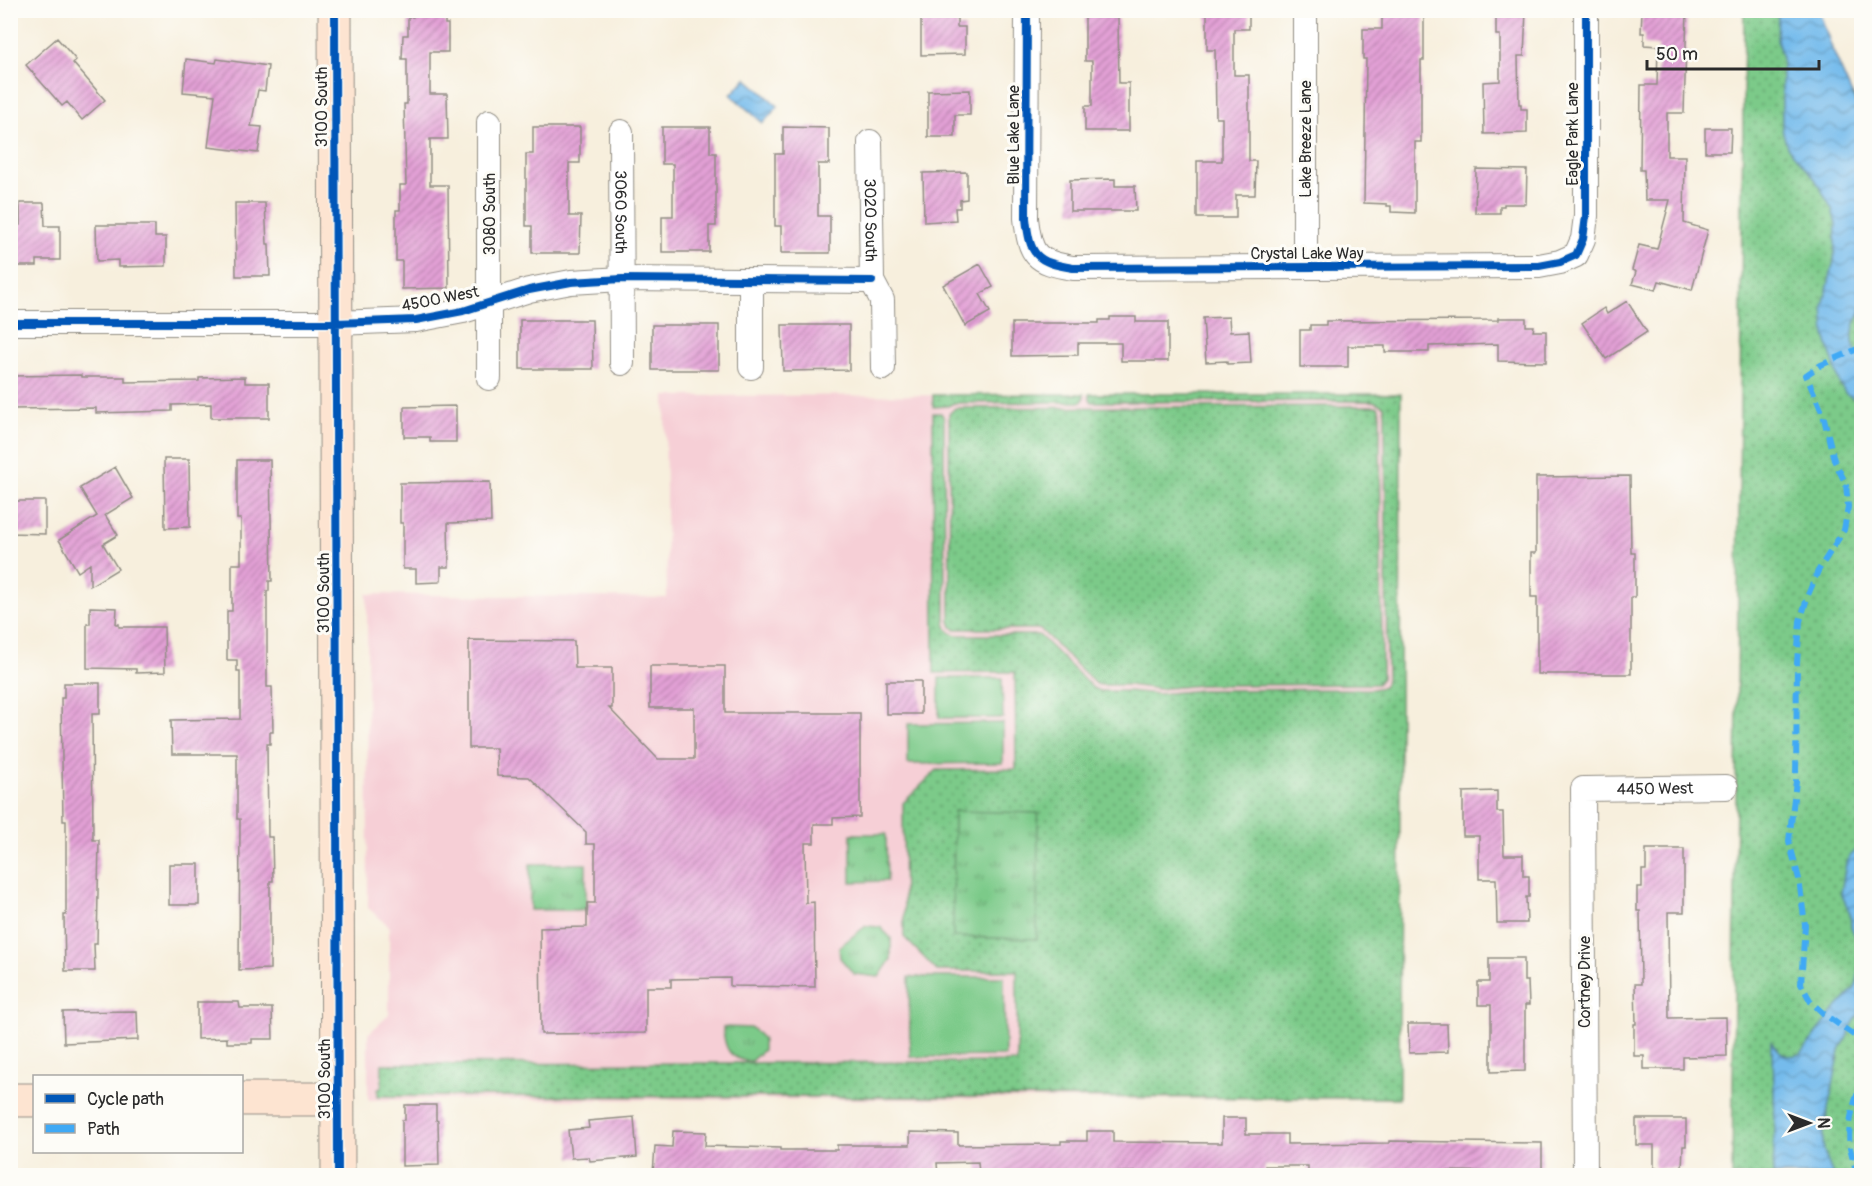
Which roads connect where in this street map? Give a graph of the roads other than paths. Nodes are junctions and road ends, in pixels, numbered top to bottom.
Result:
1 (334, 10) edge
2 (1027, 10) edge
3 (1305, 10) edge
4 (1586, 10) edge
5 (489, 122) dead end
6 (621, 132) dead end
7 (870, 142) dead end
8 (1576, 255) joint
9 (1038, 257) joint
10 (1305, 267) junction
11 (622, 279) junction
12 (751, 280) junction
13 (872, 281) junction
14 (489, 302) junction
15 (10, 323) edge
16 (335, 323) junction
17 (622, 363) dead end
18 (751, 367) dead end
19 (883, 368) dead end
20 (489, 378) dead end
21 (1726, 787) dead end
22 (1583, 789) joint
23 (243, 1099) edge
24 (338, 1099) junction
25 (33, 1100) edge
26 (10, 1101) edge
27 (338, 1176) edge
28 (1585, 1176) edge

1 - 16 main road, 3100 South
2 - 9 street, Blue Lake Lane
3 - 10 street, Lake Breeze Lane
4 - 8 street, Eagle Park Lane
5 - 14 street, 3080 South
6 - 11 street, 3060 South
7 - 13 street, 3020 South
8 - 10 street, Crystal Lake Way
9 - 10 street, Crystal Lake Way
11 - 12 street, 4500 West
11 - 14 street, 4500 West
11 - 17 street, 3060 South
12 - 13 street, 4500 West
12 - 18 street
13 - 19 street, 3020 South
14 - 16 street, 4500 West
14 - 20 street, 3080 South
15 - 16 street, 4500 West
16 - 24 main road, 3100 South
21 - 22 street, 4450 West
22 - 28 street, Cortney Drive
23 - 24 main road
24 - 27 main road, 3100 South
25 - 26 main road

